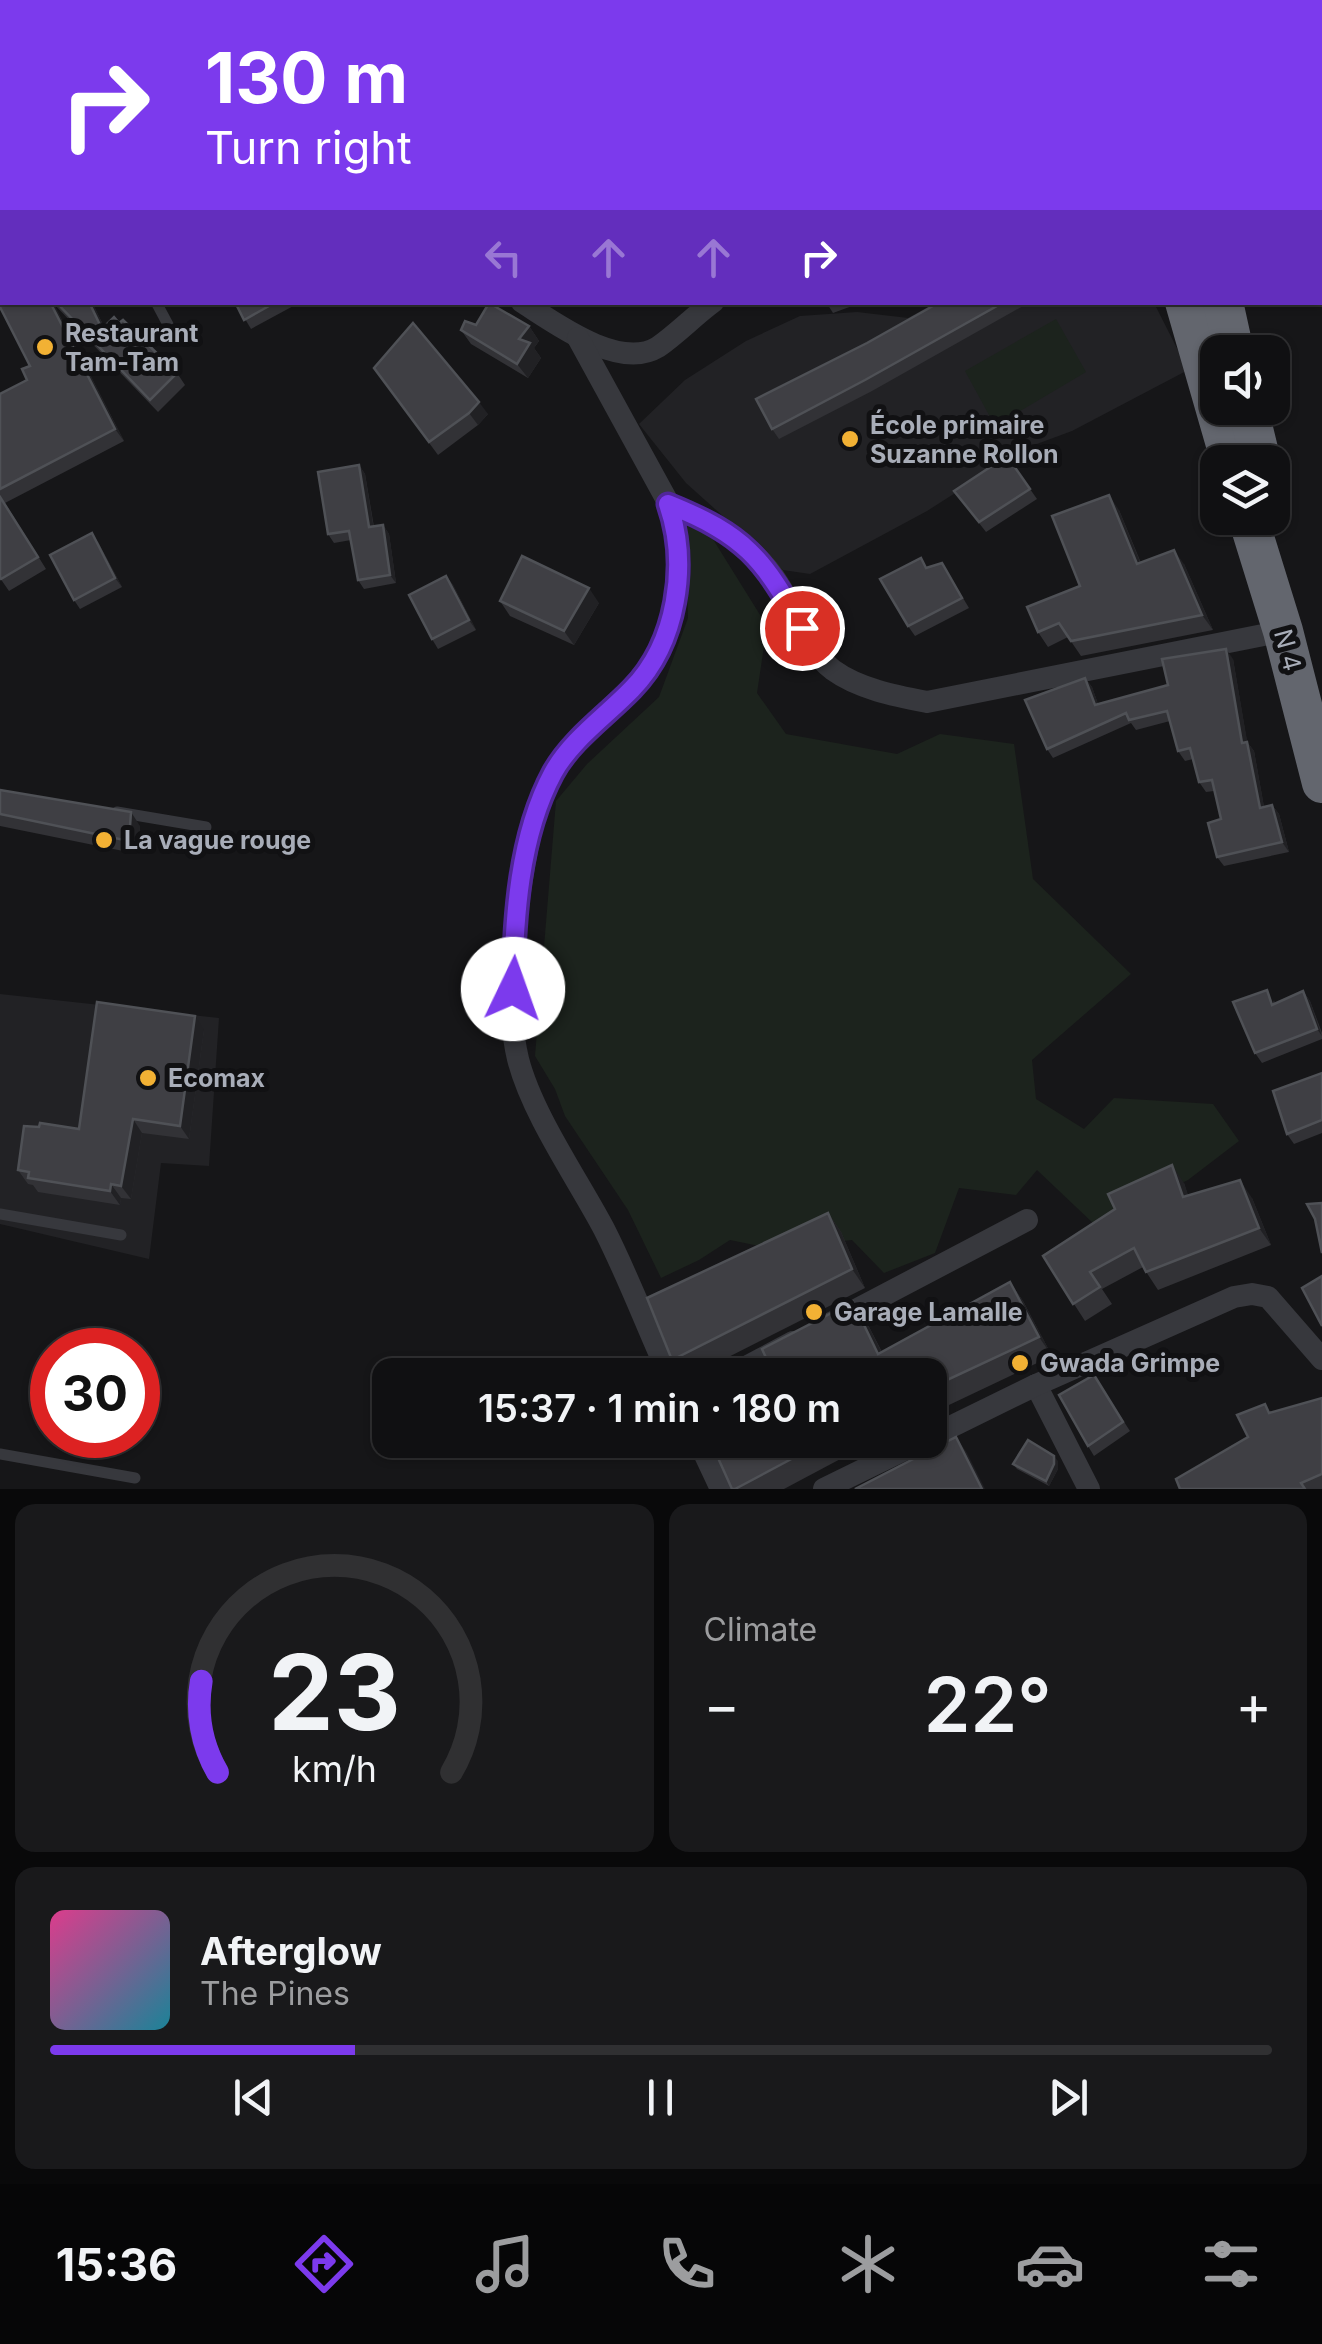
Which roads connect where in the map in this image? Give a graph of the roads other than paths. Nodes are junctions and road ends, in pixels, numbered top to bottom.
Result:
1 (158, 305) edge
2 (527, 305) edge
3 (709, 305) edge
4 (1186, 305) edge
5 (1223, 305) edge
6 (173, 334) dead end
7 (1230, 335) edge
8 (578, 338) junction
9 (1226, 445) edge
10 (668, 504) junction
11 (1253, 535) edge
12 (1277, 535) edge
13 (1284, 632) junction
14 (1322, 717) edge
15 (1322, 783) edge
16 (112, 811) edge
17 (206, 827) dead end
18 (0, 1214) edge
19 (1027, 1220) dead end
20 (121, 1235) dead end
21 (661, 1358) edge
22 (763, 1358) edge
23 (1322, 1359) edge
24 (1036, 1386) junction
25 (947, 1428) edge
26 (0, 1454) edge
27 (706, 1458) edge
28 (887, 1458) edge
29 (135, 1478) dead end
30 (720, 1489) edge
31 (824, 1489) edge
32 (1089, 1489) edge

1 - 6 lane
2 - 8 street
3 - 8 street
4 - 9 highway
5 - 7 highway
8 - 10 street
10 - 13 street
10 - 21 street
11 - 13 highway, N 4
12 - 14 highway, N 4
13 - 15 highway, N 4
16 - 17 lane
18 - 20 lane
19 - 22 street
23 - 24 street
24 - 25 street
24 - 32 street
26 - 29 lane
27 - 30 street
28 - 31 street

